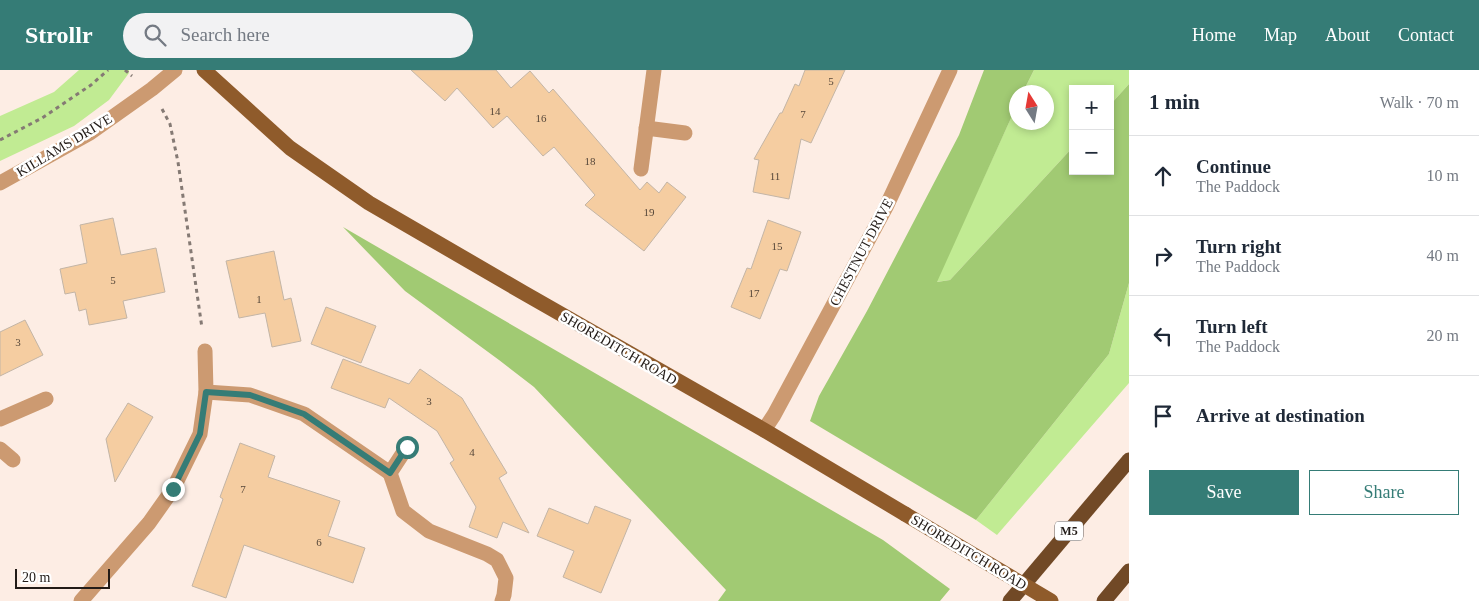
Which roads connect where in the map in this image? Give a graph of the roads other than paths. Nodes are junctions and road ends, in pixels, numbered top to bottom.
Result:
1 (175, 70) edge
2 (204, 70) edge
3 (654, 70) edge
4 (950, 70) edge
5 (646, 128) junction
6 (685, 133) dead end
7 (641, 169) dead end
8 (0, 183) edge
9 (205, 351) road end
10 (206, 392) junction
11 (46, 399) dead end
12 (0, 419) edge
13 (764, 430) junction
14 (407, 447) dead end
15 (0, 449) edge
16 (12, 460) dead end
17 (1129, 460) edge
18 (390, 473) junction
19 (1129, 571) edge
20 (81, 601) edge
21 (502, 601) edge
22 (1010, 601) edge
23 (1051, 601) edge
24 (1104, 601) edge

1 - 8 street, KILLAMS DRIVE
2 - 13 main road, SHOREDITCH ROAD
3 - 5 street
4 - 13 street, CHESTNUT DRIVE
5 - 6 street
5 - 7 street
9 - 10 street
10 - 18 street
10 - 20 street
11 - 12 street
13 - 23 main road, SHOREDITCH ROAD, bridge
14 - 18 street
15 - 16 street
17 - 22 highway, M5
18 - 21 street
19 - 24 highway

